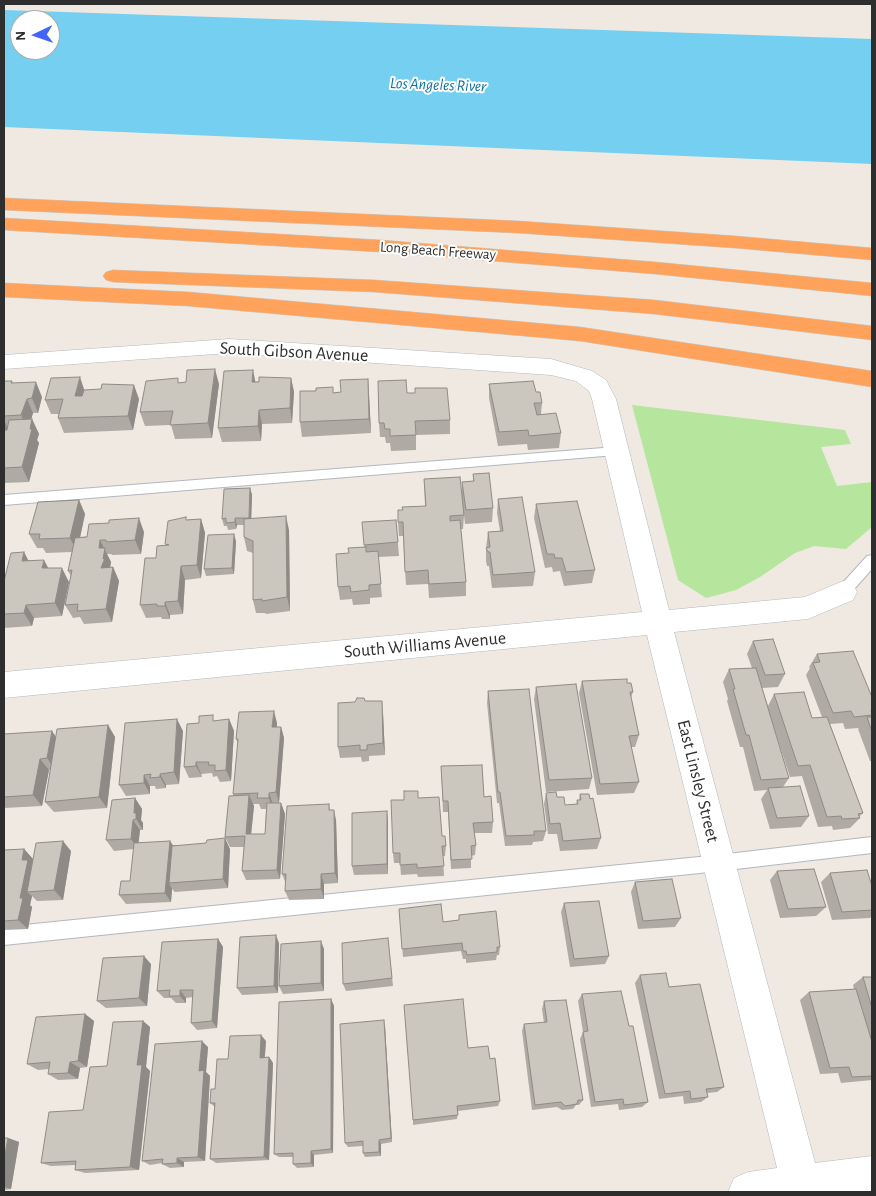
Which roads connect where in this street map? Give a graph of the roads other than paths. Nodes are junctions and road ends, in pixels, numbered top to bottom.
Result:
1 (4, 204) edge
2 (4, 224) edge
3 (872, 254) edge
4 (4, 272) edge
5 (4, 290) edge
6 (872, 290) edge
7 (872, 332) edge
8 (4, 362) edge
9 (584, 376) joint
10 (872, 379) edge
11 (616, 452) junction
12 (4, 500) edge
13 (872, 560) edge
14 (843, 592) joint
15 (658, 623) junction
16 (4, 685) edge
17 (872, 845) edge
18 (719, 863) junction
19 (4, 936) edge
20 (872, 1176) edge
21 (802, 1189) edge
22 (748, 1192) edge

1 - 3 highway
2 - 6 highway, Long Beach Freeway
4 - 7 highway
5 - 10 highway
8 - 9 street, South Gibson Avenue
9 - 11 street, East Linsley Street
11 - 12 lane
11 - 15 street, East Linsley Street
13 - 14 lane
14 - 15 street, South Williams Avenue
15 - 16 street, South Williams Avenue
15 - 18 street, East Linsley Street
17 - 18 lane
18 - 19 lane
18 - 21 street, East Linsley Street
20 - 21 street
21 - 22 street

